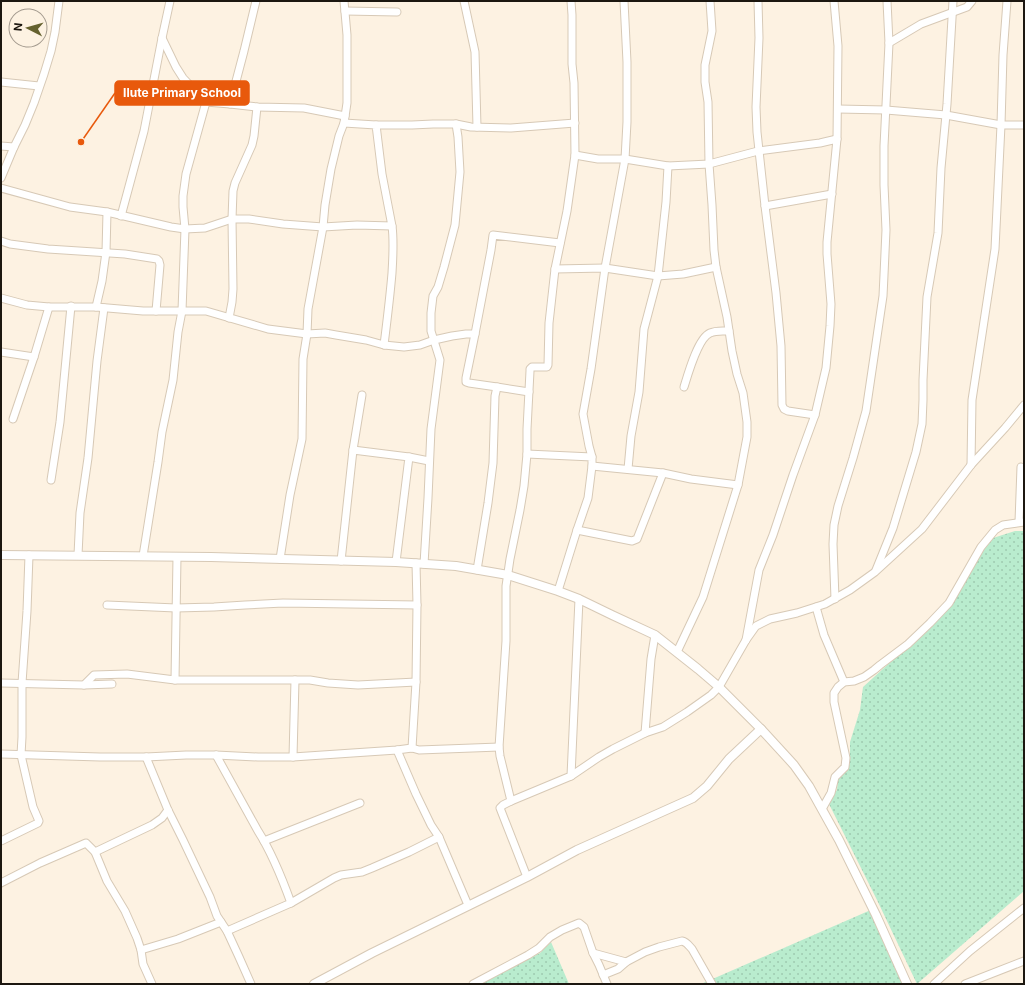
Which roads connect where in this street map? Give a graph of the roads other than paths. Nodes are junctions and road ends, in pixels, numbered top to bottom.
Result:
1 (59, 1) edge
2 (170, 1) edge
3 (256, 1) edge
4 (344, 1) edge
5 (464, 1) edge
6 (571, 1) edge
7 (624, 1) edge
8 (710, 1) edge
9 (758, 1) edge
10 (834, 1) edge
11 (888, 1) edge
12 (953, 1) edge
13 (972, 1) edge
14 (1007, 1) edge
15 (345, 11) junction
16 (397, 12) dead end
17 (952, 12) junction
18 (162, 38) junction
19 (889, 43) junction
20 (1, 82) edge
21 (39, 86) junction
22 (206, 102) junction
23 (230, 104) junction
24 (257, 106) junction
25 (838, 109) junction
26 (886, 110) junction
27 (946, 115) junction
28 (344, 119) junction
29 (574, 123) junction
30 (456, 124) junction
31 (376, 125) junction
32 (1001, 125) junction
33 (1024, 125) edge
34 (477, 127) junction
35 (837, 139) junction
36 (1, 146) edge
37 (14, 147) junction
38 (758, 151) junction
39 (575, 155) junction
40 (626, 159) junction
41 (709, 164) junction
42 (668, 166) junction
43 (1, 178) edge
44 (1, 188) edge
45 (832, 194) junction
46 (764, 206) junction
47 (107, 212) junction
48 (121, 216) junction
49 (232, 219) junction
50 (392, 226) junction
51 (324, 227) junction
52 (185, 229) junction
53 (1, 242) edge
54 (560, 242) junction
55 (106, 252) junction
56 (716, 267) junction
57 (605, 268) junction
58 (555, 269) junction
59 (658, 276) junction
60 (1, 298) edge
61 (71, 306) junction
62 (49, 307) junction
63 (96, 307) junction
64 (104, 308) junction
65 (156, 310) junction
66 (182, 312) junction
67 (229, 318) junction
68 (729, 332) junction
69 (307, 334) junction
70 (475, 334) junction
71 (434, 340) junction
72 (384, 345) junction
73 (1, 352) edge
74 (34, 357) junction
75 (497, 387) junction
76 (684, 387) dead end
77 (529, 392) junction
78 (362, 395) dead end
79 (1024, 406) edge
80 (815, 415) junction
81 (14, 419) dead end
82 (353, 450) junction
83 (527, 454) junction
84 (409, 457) junction
85 (592, 457) junction
86 (429, 461) junction
87 (971, 464) junction
88 (592, 466) junction
89 (1021, 467) dead end
90 (628, 469) junction
91 (663, 473) junction
92 (51, 480) dead end
93 (738, 485) junction
94 (1022, 522) edge
95 (577, 530) junction
96 (1, 555) edge
97 (29, 555) junction
98 (78, 555) junction
99 (143, 556) junction
100 (176, 557) junction
101 (280, 559) junction
102 (341, 561) junction
103 (396, 562) junction
104 (420, 563) junction
105 (477, 570) junction
106 (875, 572) junction
107 (508, 575) junction
108 (558, 591) junction
109 (579, 599) junction
110 (835, 599) junction
111 (107, 604) dead end
112 (417, 605) junction
113 (816, 607) junction
114 (176, 608) junction
115 (655, 635) junction
116 (746, 640) junction
117 (676, 652) junction
118 (175, 680) junction
119 (295, 680) junction
120 (416, 682) junction
121 (844, 682) junction
122 (1, 683) edge
123 (22, 683) junction
124 (112, 684) dead end
125 (84, 685) junction
126 (719, 687) junction
127 (761, 729) junction
128 (645, 733) junction
129 (499, 747) junction
130 (412, 748) junction
131 (397, 750) junction
132 (1, 754) edge
133 (21, 755) junction
134 (216, 755) junction
135 (146, 757) junction
136 (294, 757) junction
137 (571, 776) junction
138 (511, 801) junction
139 (360, 803) dead end
140 (822, 809) junction
141 (168, 810) junction
142 (439, 837) junction
143 (1, 841) edge
144 (264, 841) junction
145 (95, 852) junction
146 (527, 876) junction
147 (1, 883) edge
148 (291, 902) junction
149 (468, 905) junction
150 (1024, 908) edge
151 (221, 922) junction
152 (226, 931) junction
153 (141, 950) junction
154 (593, 953) junction
155 (1024, 961) edge
156 (626, 962) junction
157 (603, 975) junction
158 (152, 984) edge
159 (251, 984) edge
160 (314, 984) edge
161 (473, 984) edge
162 (607, 984) edge
163 (712, 984) edge
164 (907, 984) edge
165 (934, 984) edge
166 (965, 984) edge

1 - 21 street
2 - 18 street
3 - 23 street
4 - 15 street
5 - 34 street
6 - 29 street
7 - 40 street
8 - 41 street
9 - 38 street
10 - 25 street
11 - 19 street
12 - 17 street
13 - 17 street
14 - 32 street
15 - 16 street
15 - 28 street
17 - 19 street
17 - 27 street
18 - 22 street
18 - 48 street
19 - 26 street
20 - 21 street
21 - 37 street
22 - 23 street
22 - 52 street
23 - 24 street
24 - 28 street
24 - 49 street
25 - 26 street
25 - 35 street
26 - 27 street
26 - 110 street
27 - 32 street
27 - 106 street
28 - 31 street
28 - 51 street
29 - 34 street
29 - 39 street
30 - 31 street
30 - 34 street
30 - 71 street
31 - 50 street
32 - 33 street
32 - 87 street
35 - 38 street
35 - 45 street
36 - 37 street
37 - 43 street
38 - 41 street
38 - 46 street
39 - 40 street
39 - 54 street
40 - 42 street
40 - 57 street
41 - 42 street
41 - 56 street
42 - 59 street
44 - 47 street
45 - 46 street
45 - 80 street
46 - 80 street
47 - 48 street
47 - 55 street
48 - 52 street
49 - 51 street
49 - 52 street
49 - 67 street
50 - 51 street
50 - 72 street
51 - 69 street
52 - 66 street
53 - 55 street
54 - 58 street
54 - 70 street
55 - 63 street
55 - 65 street
56 - 59 street
56 - 68 street
57 - 58 street
57 - 59 street
57 - 85 street
58 - 77 street
59 - 90 street
60 - 62 street
61 - 62 street
61 - 63 street
61 - 92 street
62 - 74 street
63 - 64 street
64 - 65 street
64 - 98 street
65 - 66 street
66 - 67 street
66 - 99 street
67 - 69 street
68 - 76 street
68 - 93 street
69 - 72 street
69 - 101 street
70 - 71 street
70 - 75 street
71 - 72 street
71 - 86 street
73 - 74 street
74 - 81 street
75 - 77 street
75 - 105 street
77 - 83 street
78 - 82 street
79 - 87 street
80 - 116 street
82 - 84 street
82 - 102 street
83 - 85 street
83 - 107 street
84 - 86 street
84 - 103 street
85 - 88 street
86 - 104 street
87 - 106 street
88 - 90 street
88 - 95 street
89 - 94 street
90 - 91 street
91 - 93 street
91 - 95 street
93 - 117 street
94 - 121 street
95 - 108 street
96 - 97 main road
97 - 98 main road
97 - 123 street
98 - 99 main road
99 - 100 main road
100 - 101 main road
100 - 114 street
101 - 102 main road
102 - 103 main road
103 - 104 main road
104 - 105 main road
104 - 112 street
105 - 107 main road
106 - 110 street
107 - 108 main road
107 - 129 street
108 - 109 main road
109 - 115 main road
109 - 137 street
110 - 113 street
111 - 114 street
112 - 114 street
112 - 120 street
113 - 116 street
113 - 121 street
114 - 118 street
115 - 117 main road
115 - 128 street
116 - 126 street
117 - 126 main road
118 - 119 street
118 - 125 street
119 - 120 street
119 - 136 street
120 - 130 street
121 - 140 street
122 - 123 street
123 - 125 street
123 - 133 street
124 - 125 street
126 - 127 main road
126 - 128 street
127 - 140 main road
127 - 146 main road
128 - 137 street
129 - 130 street
129 - 138 street
130 - 131 street
131 - 136 street
131 - 142 street
132 - 133 street
133 - 135 street
133 - 143 street
134 - 135 street
134 - 136 street
134 - 144 street
135 - 141 street
137 - 138 street
138 - 146 street
139 - 144 street
140 - 164 main road
141 - 145 street
141 - 151 street
142 - 148 street
142 - 149 street
144 - 148 street
145 - 147 street
145 - 153 street
146 - 149 main road
148 - 152 street
149 - 160 main road
150 - 165 street
151 - 152 street
151 - 153 street
152 - 159 street
153 - 158 street
154 - 156 street
154 - 157 street
154 - 161 street
155 - 166 street
156 - 157 street
156 - 163 street
157 - 162 street

